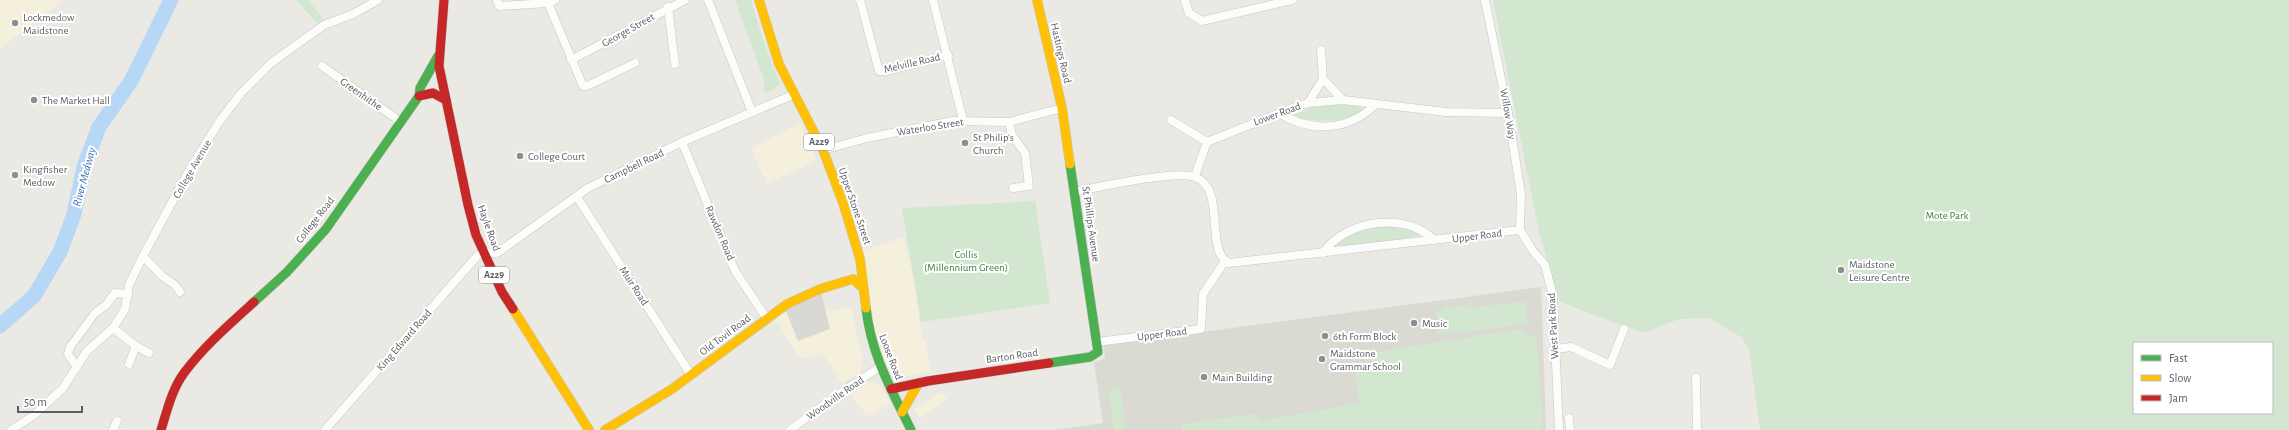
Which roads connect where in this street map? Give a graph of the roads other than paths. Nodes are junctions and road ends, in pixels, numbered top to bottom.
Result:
1 (378, 0) edge
2 (444, 0) edge
3 (685, 0) edge
4 (708, 0) edge
5 (759, 0) edge
6 (860, 0) edge
7 (933, 0) edge
8 (1037, 0) edge
9 (1185, 0) edge
10 (1292, 0) edge
11 (1486, 0) edge
12 (551, 1) edge
13 (498, 3) edge
14 (668, 8) junction
15 (1321, 50) dead end
16 (948, 55) junction
17 (438, 56) junction
18 (571, 60) junction
19 (635, 63) dead end
20 (675, 64) dead end
21 (322, 66) dead end
22 (1323, 79) junction
23 (795, 94) junction
24 (419, 96) junction
25 (446, 100) junction
26 (1343, 100) junction
27 (1308, 103) junction
28 (1376, 104) junction
29 (1062, 109) junction
30 (752, 112) junction
31 (1508, 112) junction
32 (1279, 113) junction
33 (963, 120) junction
34 (1171, 120) dead end
35 (401, 122) junction
36 (1009, 122) junction
37 (682, 142) junction
38 (1207, 142) junction
39 (823, 150) junction
40 (1195, 176) junction
41 (1012, 188) dead end
42 (1074, 192) junction
43 (577, 197) junction
44 (1520, 230) junction
45 (1434, 240) junction
46 (484, 252) junction
47 (1323, 253) junction
48 (143, 256) junction
49 (1225, 261) junction
50 (864, 289) junction
51 (180, 292) dead end
52 (128, 294) junction
53 (766, 319) junction
54 (113, 328) junction
55 (1624, 329) dead end
56 (1096, 342) junction
57 (136, 346) junction
58 (1555, 349) junction
59 (149, 353) dead end
60 (129, 364) dead end
61 (78, 367) junction
62 (880, 367) junction
63 (691, 375) junction
64 (1696, 378) dead end
65 (918, 384) junction
66 (891, 389) junction
67 (902, 412) junction
68 (1569, 418) dead end
69 (117, 421) dead end
70 (11, 430) edge
71 (113, 430) edge
72 (161, 430) edge
73 (325, 430) edge
74 (589, 430) edge
75 (605, 430) edge
76 (790, 430) edge
77 (911, 430) edge
78 (1559, 430) edge
79 (1570, 430) edge
80 (1697, 430) edge

1 - 48 street, College Avenue
2 - 17 main road, College Road / A229
3 - 14 street, George Street
4 - 30 street
5 - 23 main road, Upper Stone Street / A229
6 - 16 street, Melville Road
7 - 16 street
8 - 29 main road, Hastings Road
9 - 10 street
11 - 31 street, Willow Way
12 - 13 street
12 - 18 street
14 - 18 street, George Street
14 - 20 street
15 - 22 street
16 - 33 street
17 - 24 main road, College Road
17 - 25 main road, Hayle Road / A229
18 - 19 street
21 - 35 street, Greenhithe
22 - 26 street
22 - 27 street
23 - 30 street, Campbell Road
23 - 39 main road, Upper Stone Street / A229
24 - 25 main road
24 - 35 main road, College Road
25 - 46 main road, Hayle Road / A229
26 - 27 street, Lower Road
26 - 28 street, Lower Road
27 - 32 street, Lower Road
28 - 31 street, Lower Road
28 - 32 street
29 - 36 street, Waterloo Street
29 - 42 main road, St Phillips Avenue
30 - 37 street, Campbell Road
31 - 44 street, Willow Way
32 - 38 street, Lower Road
33 - 36 street, Waterloo Street
33 - 39 street, Waterloo Street
34 - 38 street
35 - 72 main road, College Road
36 - 41 street
37 - 43 street, Campbell Road
37 - 53 street, Rawdon Road
38 - 40 street
39 - 50 main road, Upper Stone Street / A229
40 - 42 street
40 - 49 street
42 - 56 main road, St Phillips Avenue
43 - 46 street, Campbell Road
43 - 63 street, Muir Road
44 - 45 street, Upper Road
44 - 58 street, West Park Road
45 - 47 street, Upper Road
45 - 47 street
46 - 73 street, King Edward Road
46 - 74 main road, Hayle Road / A229
47 - 49 street, Upper Road
48 - 51 street
48 - 52 street, College Avenue
49 - 56 street, Upper Road
50 - 53 main road, Old Tovil Road
50 - 62 main road, Loose Road / A229
52 - 54 street, College Avenue
52 - 61 street
53 - 63 main road, Old Tovil Road
54 - 57 street
54 - 61 street, College Avenue
55 - 58 street
56 - 65 main road, Barton Road
57 - 59 street
57 - 60 street
58 - 78 street, West Park Road
61 - 70 street, College Avenue
62 - 66 main road, Loose Road / A229
62 - 76 street, Woodville Road
63 - 75 main road, Old Tovil Road
64 - 80 street
65 - 66 main road, Barton Road
65 - 67 main road
66 - 67 main road, Loose Road / A229
67 - 77 main road, Loose Road / A229
68 - 79 street
69 - 71 street

